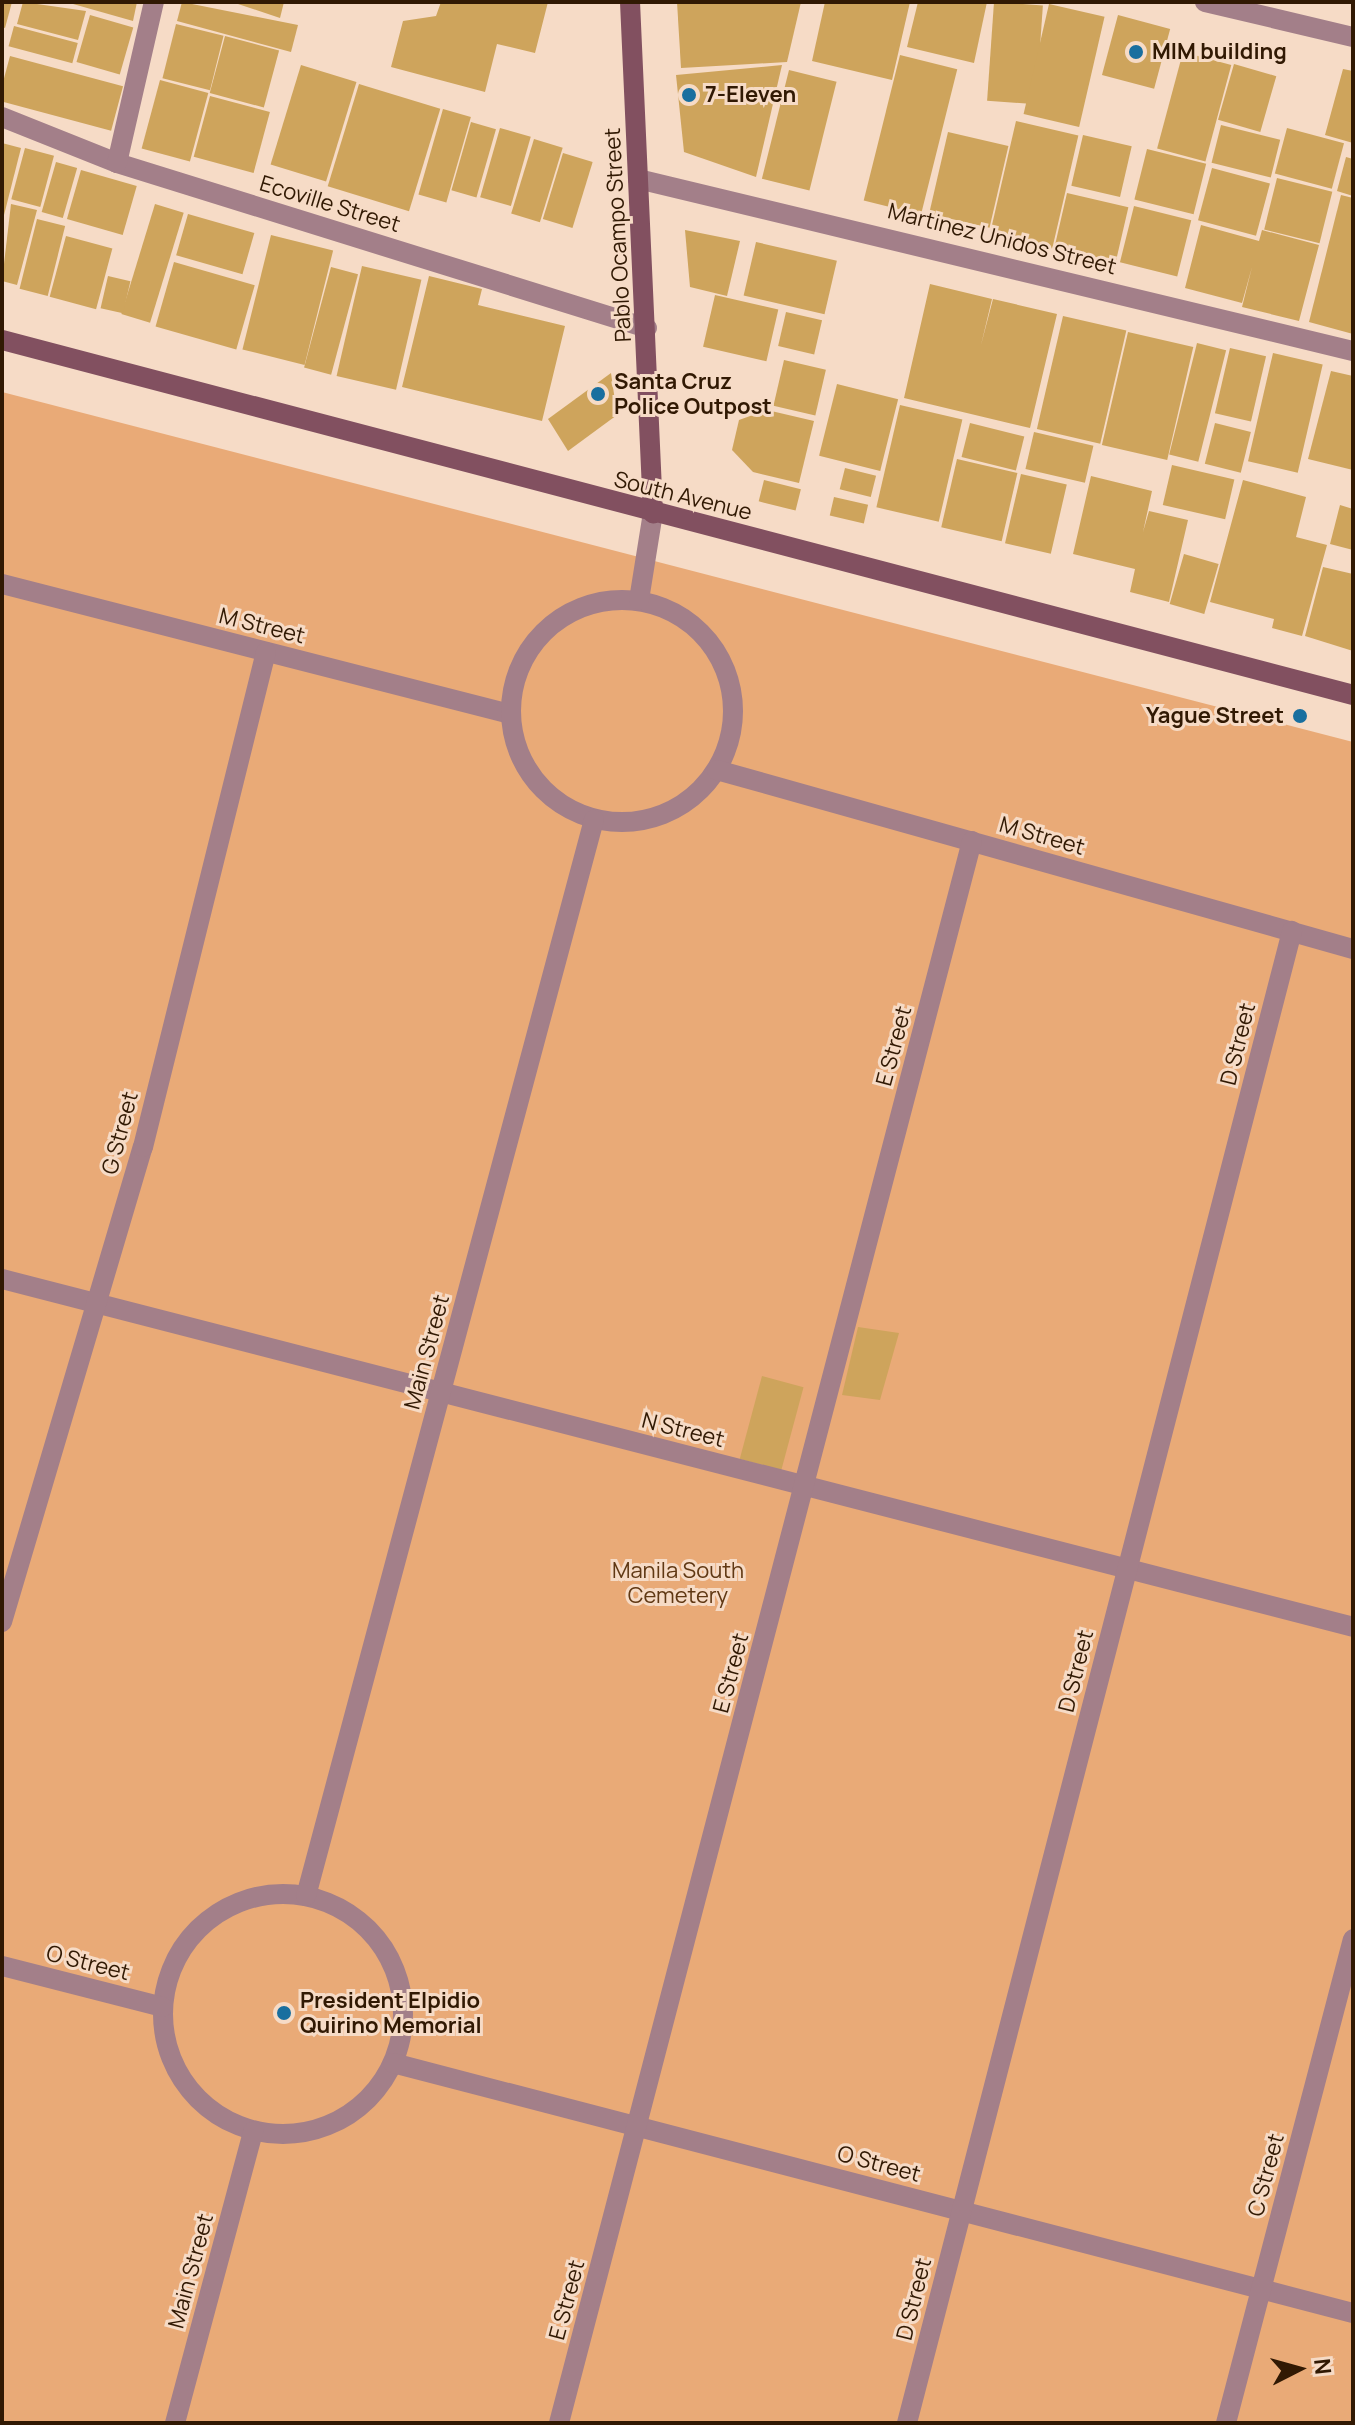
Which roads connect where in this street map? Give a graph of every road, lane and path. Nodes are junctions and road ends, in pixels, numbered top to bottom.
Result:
1 (154, 2) edge
2 (630, 2) edge
3 (1205, 2) edge
4 (1353, 37) edge
5 (2, 117) edge
6 (117, 163) junction
7 (638, 179) junction
8 (647, 328) junction
9 (2, 340) edge
10 (1353, 351) edge
11 (653, 513) junction
12 (2, 584) edge
13 (639, 600) junction
14 (266, 652) junction
15 (1353, 695) edge
16 (510, 714) junction
17 (717, 770) junction
18 (594, 820) junction
19 (972, 841) junction
20 (1292, 931) junction
21 (1353, 949) edge
22 (2, 1279) edge
23 (97, 1303) junction
24 (441, 1392) junction
25 (804, 1486) junction
26 (1127, 1569) junction
27 (2, 1622) edge
28 (1353, 1627) edge
29 (306, 1896) junction
30 (1353, 1939) edge
31 (2, 1966) edge
32 (163, 2007) junction
33 (393, 2063) junction
34 (638, 2126) junction
35 (253, 2131) junction
36 (962, 2211) junction
37 (1262, 2289) junction
38 (1353, 2313) edge
39 (175, 2423) edge
40 (559, 2423) edge
41 (907, 2423) edge
42 (1226, 2423) edge

1 - 6 street
2 - 7 main road, Pablo Ocampo Street
3 - 4 street
5 - 6 street, Ecoville Street
6 - 8 street, Ecoville Street
7 - 8 main road, Pablo Ocampo Street
7 - 10 street, Martinez Unidos Street
8 - 11 main road, Pablo Ocampo Street
9 - 11 main road, South Avenue
11 - 13 street
11 - 15 main road, South Avenue
12 - 14 street, M Street
13 - 16 street
13 - 17 street
14 - 16 street, M Street
14 - 23 street, G Street
16 - 18 street
17 - 18 street
17 - 19 street, M Street
18 - 24 street, Main Street
19 - 20 street, M Street
19 - 25 street, E Street
20 - 21 street, M Street
20 - 26 street, D Street
22 - 23 street, N Street
23 - 24 street, N Street
23 - 27 street, G Street
24 - 25 street, N Street
24 - 29 street, Main Street
25 - 26 street, N Street
25 - 34 street, E Street
26 - 28 street, N Street
26 - 36 street, D Street
29 - 32 street
29 - 33 street
30 - 37 street, C Street
31 - 32 street, O Street
32 - 35 street
33 - 34 street, O Street
33 - 35 street
34 - 36 street, O Street
34 - 40 street, E Street
35 - 39 street, Main Street
36 - 37 street, O Street
36 - 41 street, D Street
37 - 38 street, O Street
37 - 42 street, C Street

